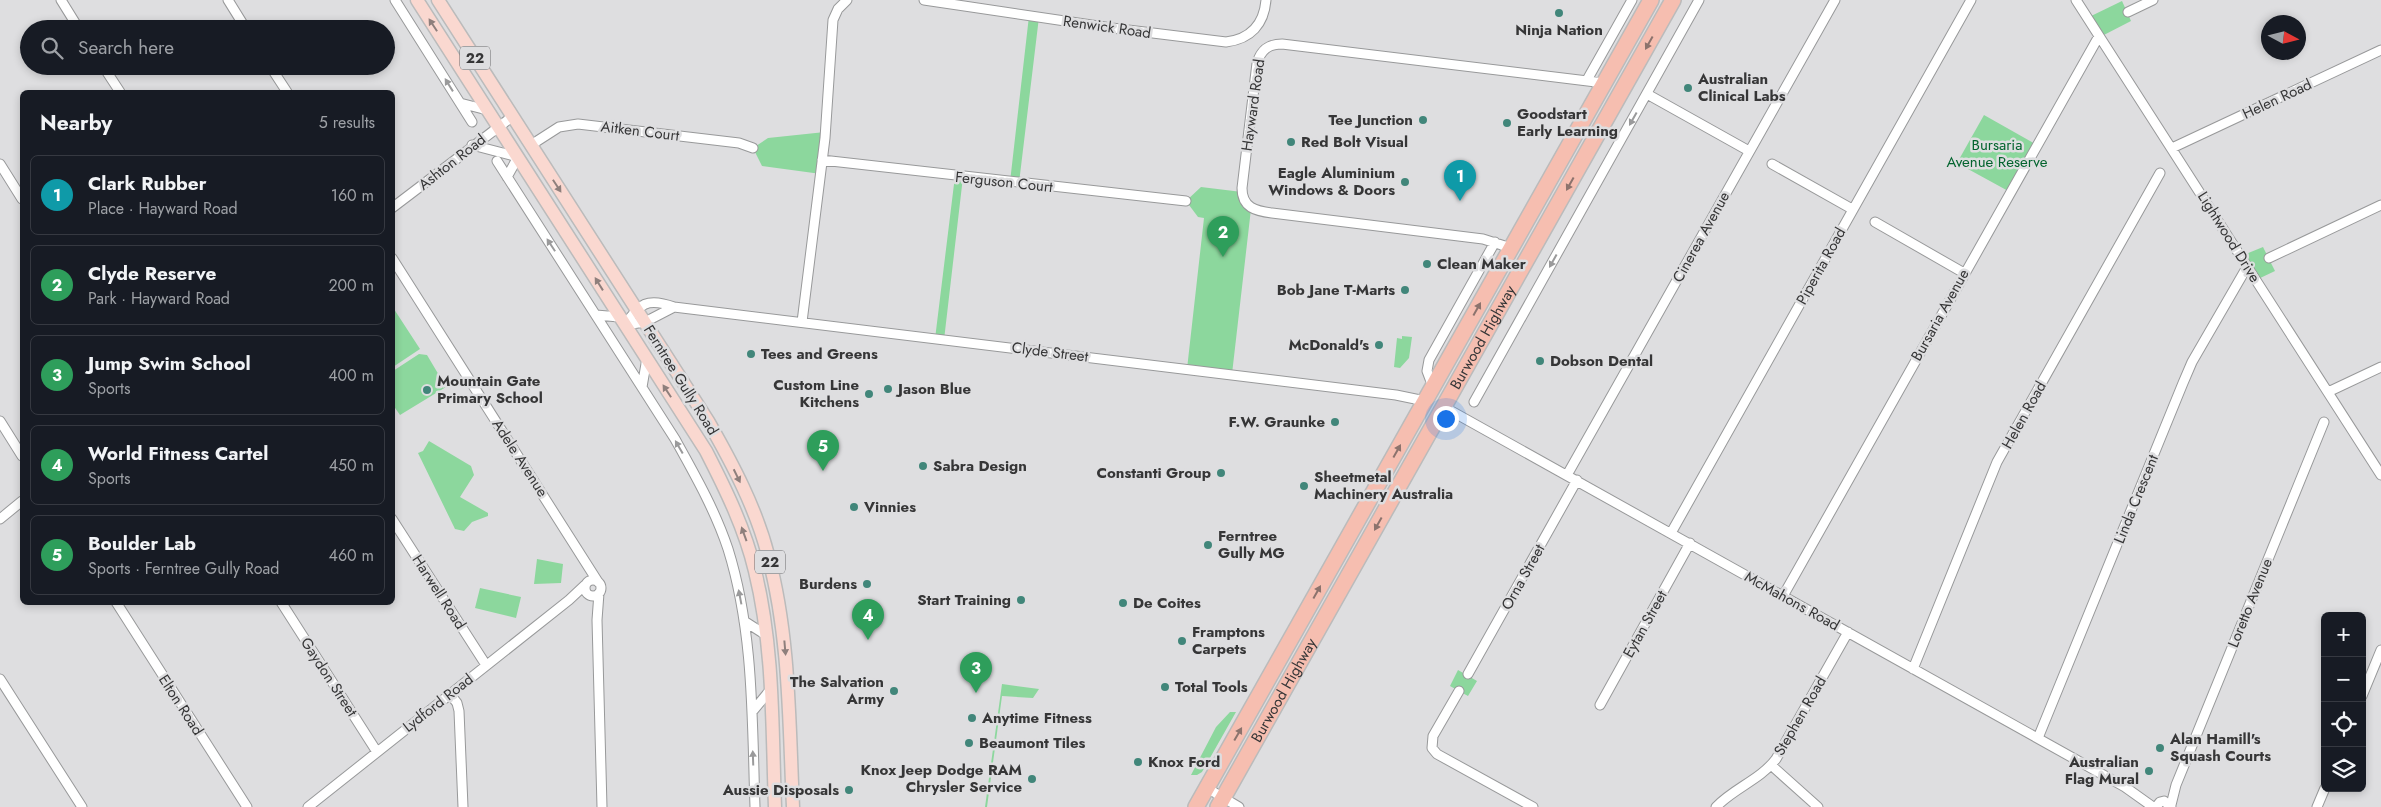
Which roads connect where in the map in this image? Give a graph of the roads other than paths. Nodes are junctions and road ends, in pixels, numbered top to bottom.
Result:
1 (61, 0) edge
2 (228, 0) edge
3 (394, 0) edge
4 (417, 0) edge
5 (438, 0) edge
6 (847, 0) edge
7 (924, 0) edge
8 (1266, 0) edge
9 (1632, 0) edge
10 (1650, 0) edge
11 (1673, 0) edge
12 (1699, 0) edge
13 (1835, 0) edge
14 (1971, 0) edge
15 (2076, 0) edge
16 (2153, 0) edge
17 (2128, 12) dead end
18 (73, 20) edge
19 (240, 20) edge
20 (2099, 36) junction
21 (2381, 50) edge
22 (109, 75) edge
23 (276, 75) edge
24 (1587, 80) junction
25 (1604, 83) junction
26 (119, 90) edge
27 (286, 90) edge
28 (1647, 94) junction
29 (460, 103) junction
30 (487, 110) junction
31 (513, 116) junction
32 (472, 122) dead end
33 (498, 126) junction
34 (472, 145) junction
35 (531, 145) junction
36 (753, 148) dead end
37 (2172, 148) junction
38 (1749, 151) junction
39 (518, 157) junction
40 (822, 160) junction
41 (497, 161) dead end
42 (0, 164) edge
43 (1772, 164) dead end
44 (2160, 173) dead end
45 (506, 177) junction
46 (20, 196) edge
47 (1186, 201) dead end
48 (2381, 205) edge
49 (395, 206) edge
50 (1852, 210) junction
51 (1874, 222) dead end
52 (1495, 242) junction
53 (1511, 248) junction
54 (2269, 258) dead end
55 (395, 263) edge
56 (2247, 267) junction
57 (1964, 273) junction
58 (674, 307) junction
59 (636, 309) junction
60 (596, 315) junction
61 (622, 321) junction
62 (645, 322) junction
63 (802, 322) junction
64 (647, 358) junction
65 (2381, 368) edge
66 (642, 386) junction
67 (1433, 387) junction
68 (2328, 392) junction
69 (1425, 400) junction
70 (1474, 402) dead end
71 (1444, 407) junction
72 (0, 421) edge
73 (2324, 422) dead end
74 (20, 453) edge
75 (1567, 475) junction
76 (2381, 475) edge
77 (1577, 480) junction
78 (20, 504) edge
79 (0, 519) edge
80 (395, 524) edge
81 (1671, 533) junction
82 (1690, 543) junction
83 (590, 587) junction
84 (1783, 596) junction
85 (118, 605) edge
86 (283, 605) edge
87 (597, 620) junction
88 (744, 622) junction
89 (1848, 632) junction
90 (766, 635) junction
91 (2381, 650) edge
92 (486, 665) junction
93 (1913, 668) junction
94 (1468, 674) dead end
95 (0, 680) edge
96 (2366, 686) edge
97 (771, 688) junction
98 (1459, 691) dead end
99 (450, 694) junction
100 (1600, 705) dead end
101 (752, 712) junction
102 (2038, 738) junction
103 (1432, 746) junction
104 (1422, 748) dead end
105 (376, 752) junction
106 (1771, 765) junction
107 (1207, 788) junction
108 (2323, 792) edge
109 (1221, 802) edge
110 (2162, 805) edge
111 (313, 806) edge
112 (82, 807) edge
113 (247, 807) edge
114 (463, 807) edge
115 (602, 807) edge
116 (755, 807) edge
117 (775, 807) edge
118 (793, 807) edge
119 (1196, 807) edge
120 (1239, 807) edge
121 (1533, 807) edge
122 (1716, 807) edge
123 (1818, 807) edge
124 (2317, 807) edge

1 - 18 street
2 - 19 street
29 -> 3 street
30 -> 4 main road, Ferntree Gully Road / 22
5 - 31 main road, Ferntree Gully Road / 22
6 - 40 street
7 - 8 street, Renwick Road
9 - 24 street
10 - 25 highway, Burwood Highway
11 -> 71 highway, Burwood Highway
12 - 28 street, Burwood Highway
13 - 38 street, Cinerea Avenue
14 - 50 street, Piperita Road
15 - 20 street, Lightwood Drive
16 - 17 street
20 - 37 street, Lightwood Drive
20 - 57 street, Bursaria Avenue
21 - 37 street, Helen Road
22 - 26 street
23 - 27 street
24 - 25 street, Hayward Road
24 - 52 street, Hayward Road
25 - 53 highway, Burwood Highway
28 - 38 street
28 -> 70 street, Burwood Highway
29 - 30 street
29 - 32 street
30 - 33 main road, Ferntree Gully Road / 22
31 - 33 street, Ashton Road
31 - 35 main road, Ferntree Gully Road / 22
33 - 34 street, Ashton Road
33 - 39 main road, Ferntree Gully Road / 22
34 - 39 street
34 - 49 street, Ashton Road
35 - 36 street, Aitken Court
35 -> 59 main road, Ferntree Gully Road / 22
37 - 56 street, Lightwood Drive
38 - 75 street, Cinerea Avenue
39 - 45 street
61 -> 39 main road, Ferntree Gully Road / 22
40 - 47 street, Ferguson Court
40 - 63 street
41 - 45 street
42 - 46 street
43 - 50 street
44 - 93 street, Helen Road
60 -> 45 street
48 - 54 street
50 - 81 street, Piperita Road
51 - 57 street
52 - 53 street, Hayward Road
52 - 67 street, Burwood Highway
67 -> 53 highway, Burwood Highway
55 - 83 street, Adele Avenue
56 - 68 street, Lightwood Drive
56 - 102 street, Linda Crescent
57 - 84 street, Bursaria Avenue
58 - 59 street, Clyde Street
58 - 62 street
58 - 63 street, Clyde Street
59 - 61 street
59 - 62 main road, Ferntree Gully Road / 22
60 - 61 street
60 - 66 street
61 - 62 street
61 - 64 main road, Ferntree Gully Road / 22
62 -> 118 main road, Ferntree Gully Road / 22
63 - 69 street, Clyde Street
64 - 66 street
90 -> 64 main road, Ferntree Gully Road / 22
65 - 68 street
88 -> 66 street
67 - 69 highway, Burwood Highway
68 - 76 street, Lightwood Drive
69 - 71 highway
107 -> 69 highway, Burwood Highway
71 - 75 street, McMahons Road
71 -> 109 highway, Burwood Highway
72 - 74 street
73 - 110 street, Loretto Avenue
75 - 77 street, McMahons Road
77 - 81 street, McMahons Road
77 - 94 street, Orna Street
78 - 79 street
80 - 92 street, Harwell Road
81 - 82 street, McMahons Road
82 - 84 street, McMahons Road
82 - 100 street, Eytan Street
83 - 87 street, Adele Avenue
83 - 87 street, Adele Avenue
83 - 92 street, Lydford Road
84 - 89 street, McMahons Road
85 - 113 street, Elton Road
86 - 105 street, Gaydon Street
87 - 115 street, Adele Avenue
88 - 90 street
88 - 101 street
89 - 93 street, McMahons Road
89 - 106 street, Stephen Road
90 - 97 main road, Ferntree Gully Road / 22
91 - 96 street
92 - 99 street, Lydford Road
93 - 102 street, McMahons Road
95 - 112 street
97 - 101 street
97 - 117 main road, Ferntree Gully Road / 22
98 - 103 street
99 - 105 street, Lydford Road
99 - 114 street
116 -> 101 street
102 - 110 street, McMahons Road
103 - 104 street
103 - 121 street
105 - 111 street, Lydford Road
106 - 122 street, Stephen Road
106 - 123 street
107 - 109 street
107 - 119 highway, Burwood Highway
108 - 124 street
109 - 120 street

